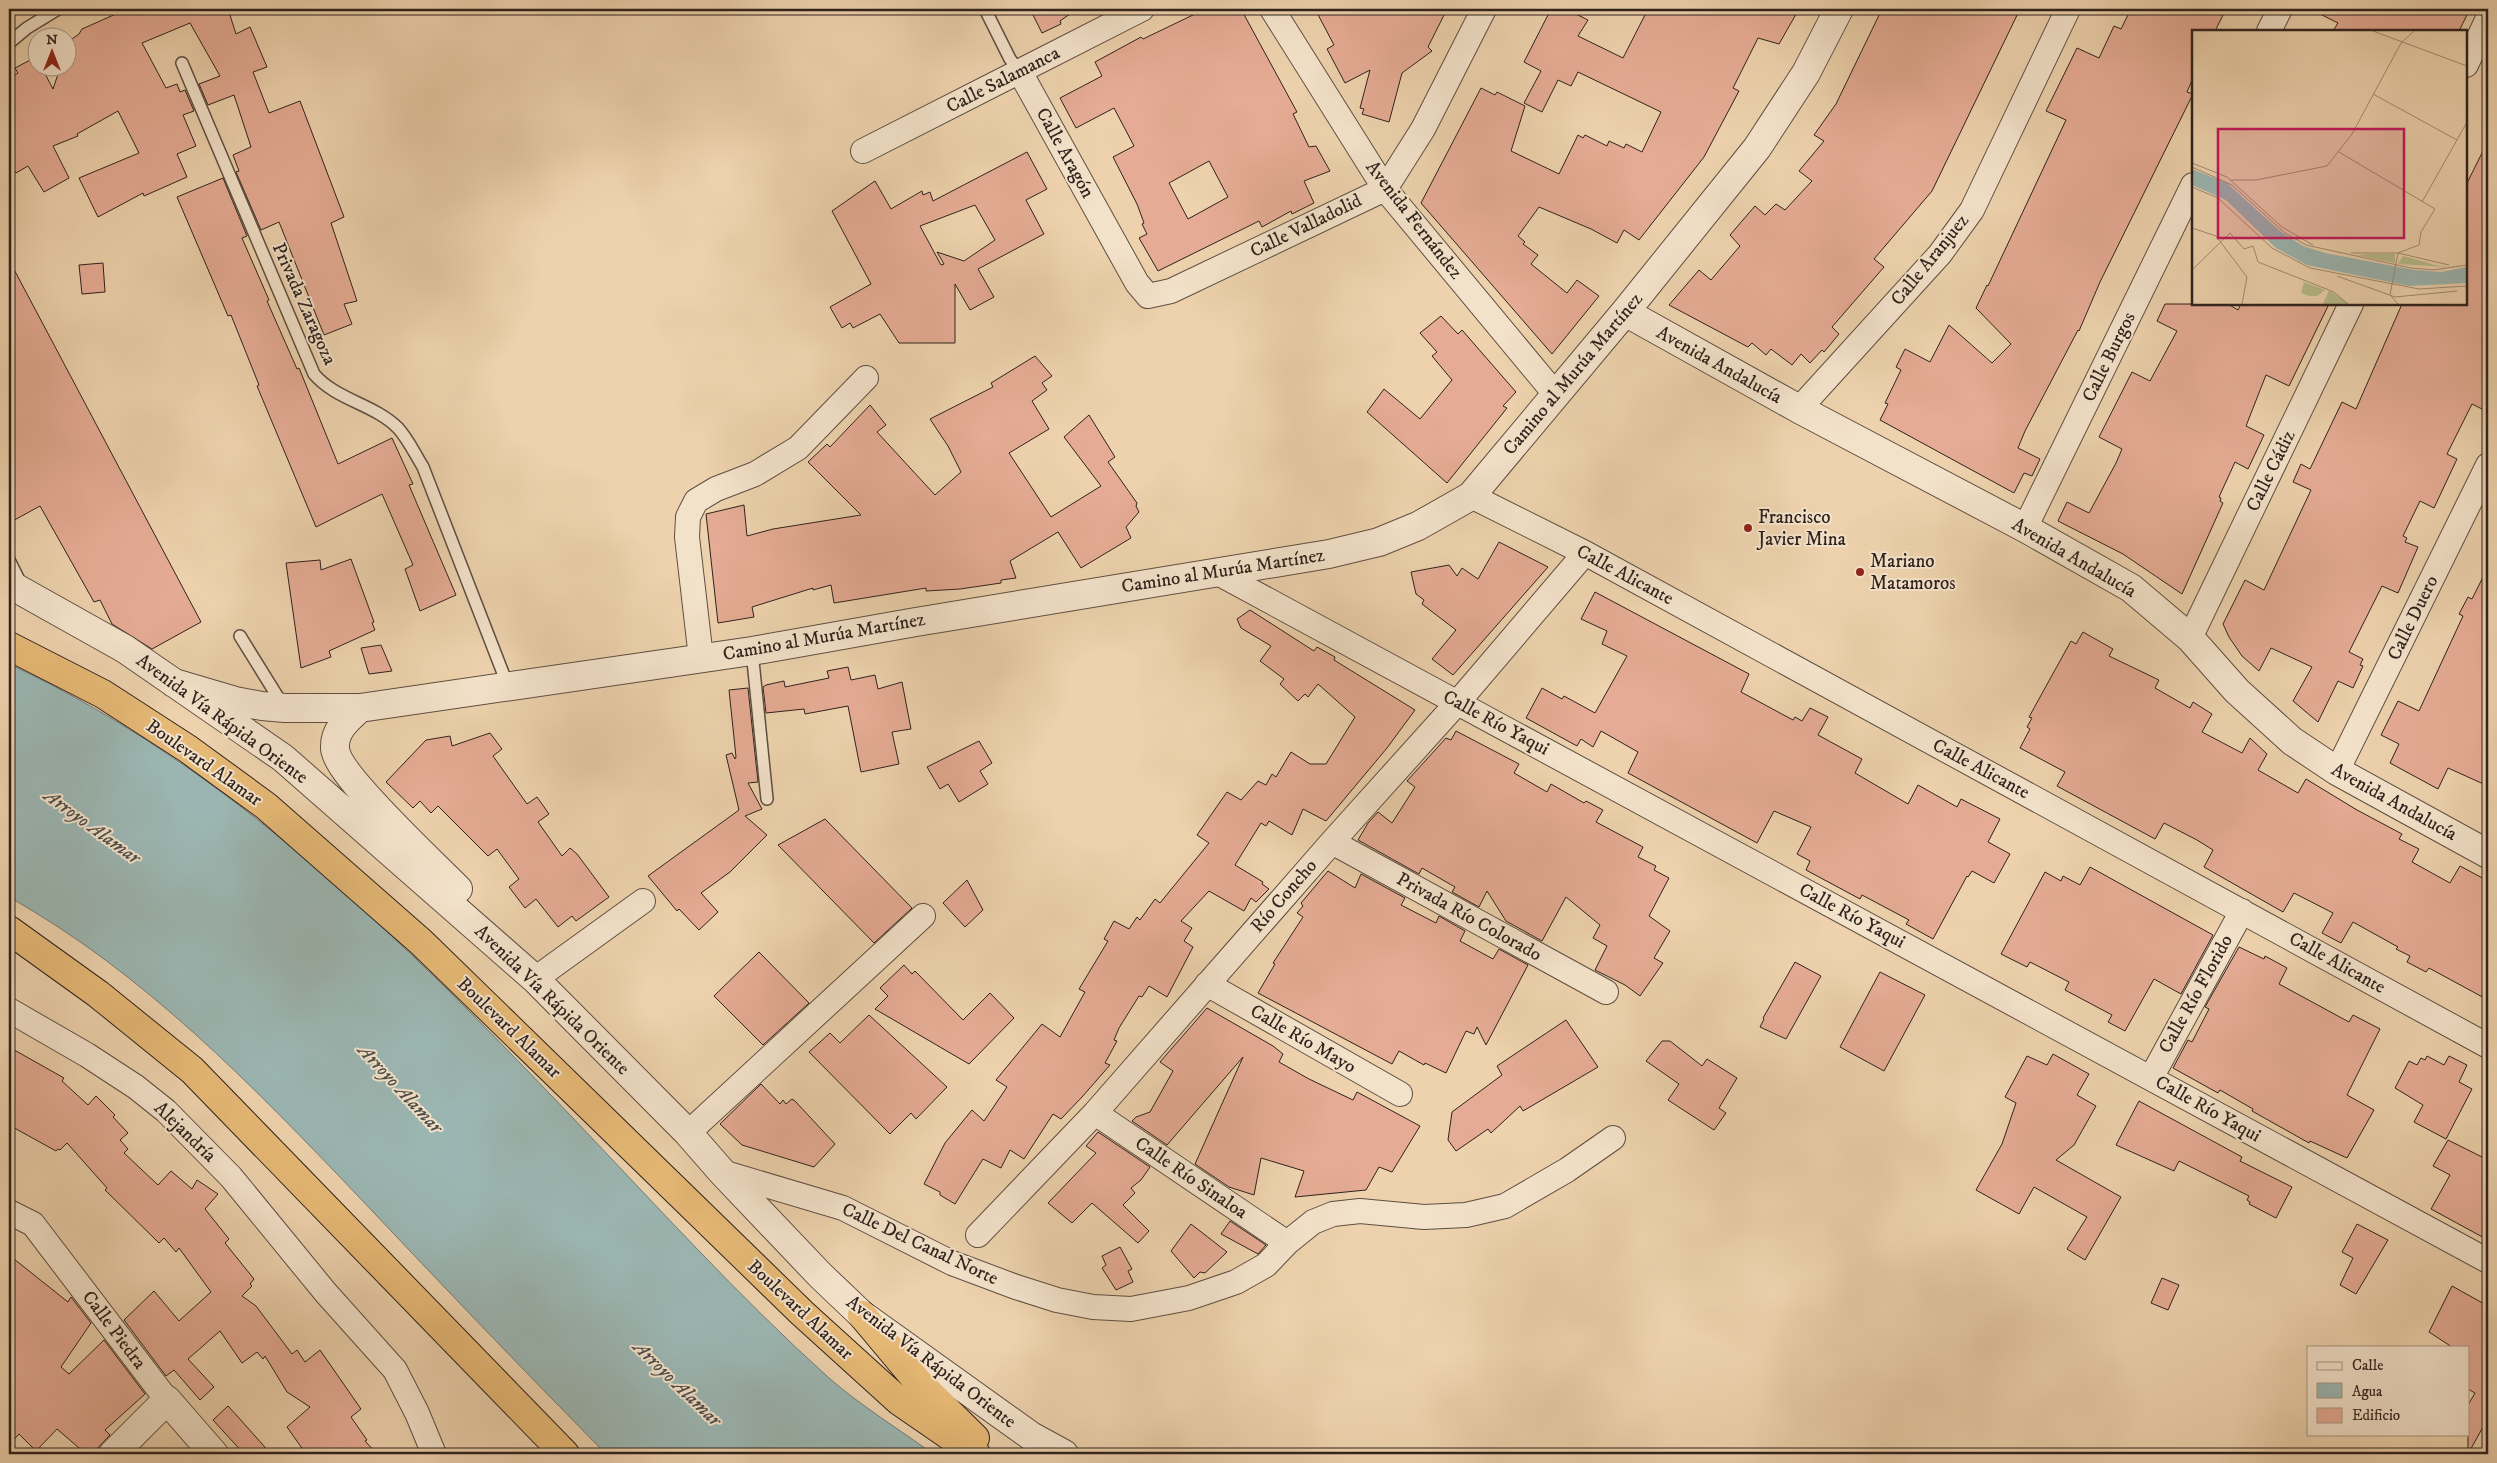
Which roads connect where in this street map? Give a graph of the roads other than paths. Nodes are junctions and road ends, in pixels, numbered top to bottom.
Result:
1 (58, 9) edge
2 (985, 9) edge
3 (1142, 9) edge
4 (1272, 9) edge
5 (1484, 9) edge
6 (1839, 9) edge
7 (2068, 9) edge
8 (2280, 9) edge
9 (2488, 18) edge
10 (2270, 30) edge
11 (9, 44) edge
12 (182, 63) dead end
13 (2467, 63) edge
14 (1020, 72) junction
15 (863, 151) dead end
16 (2192, 187) edge
17 (1385, 189) junction
18 (1148, 296) joint
19 (2351, 305) edge
20 (1625, 312) junction
21 (866, 378) dead end
22 (1556, 395) junction
23 (1799, 409) junction
24 (2488, 464) edge
25 (1472, 496) junction
26 (2025, 528) junction
27 (1585, 553) junction
28 (9, 560) edge
29 (1216, 572) junction
30 (17, 588) edge
31 (240, 636) dead end
32 (2190, 638) junction
33 (9, 646) edge
34 (752, 651) junction
35 (701, 658) junction
36 (174, 683) junction
37 (509, 687) junction
38 (1458, 702) junction
39 (285, 708) junction
40 (360, 708) junction
41 (2337, 771) junction
42 (767, 799) dead end
43 (1332, 842) junction
44 (2488, 854) edge
45 (643, 902) dead end
46 (2242, 910) junction
47 (923, 916) dead end
48 (9, 930) edge
49 (535, 979) junction
50 (1207, 984) junction
51 (1606, 992) dead end
52 (9, 1010) edge
53 (2488, 1046) edge
54 (2151, 1078) junction
55 (1400, 1094) dead end
56 (1095, 1113) junction
57 (688, 1134) junction
58 (1613, 1138) dead end
59 (722, 1172) junction
60 (9, 1212) edge
61 (978, 1235) dead end
62 (1287, 1243) junction
63 (2488, 1262) edge
64 (862, 1316) junction
65 (167, 1400) junction
66 (113, 1454) edge
67 (214, 1454) edge
68 (434, 1454) edge
69 (565, 1454) edge
70 (976, 1454) edge
71 (992, 1454) edge
72 (1064, 1454) edge

1 - 11 lane
2 - 14 lane, Calle Aragón
3 - 14 street, Calle Salamanca
4 - 17 street, Avenida Fernández
5 - 17 street, Calle Valladolid
6 - 20 street, Camino al Murúa Martínez
7 - 23 street, Calle Aranjuez
8 - 10 street
9 - 13 street
12 - 37 lane, Privada Zaragoza
14 - 15 street, Calle Salamanca
14 - 18 street, Calle Aragón
16 - 26 street, Calle Burgos
17 - 18 street, Calle Valladolid
17 - 22 street, Avenida Fernández
19 - 32 street, Calle Cádiz
20 - 22 street, Camino al Murúa Martínez
20 - 23 street, Avenida Andalucía
21 - 35 street
22 - 25 street, Camino al Murúa Martínez
23 - 26 street, Avenida Andalucía
24 - 41 street, Calle Duero
25 - 27 street, Calle Alicante
25 - 29 street, Camino al Murúa Martínez
26 - 32 street, Avenida Andalucía
27 - 38 street, Río Concho
27 - 46 street, Calle Alicante
28 - 30 lane
29 - 34 street, Camino al Murúa Martínez
29 - 38 street, Calle Río Yaqui
30 - 36 street, Avenida Vía Rápida Oriente
31 - 39 lane
32 - 41 street, Avenida Andalucía
33 - 70 highway, Boulevard Alamar
34 - 35 street, Camino al Murúa Martínez
34 - 42 lane
35 - 37 street, Camino al Murúa Martínez
36 - 39 street, Camino al Murúa Martínez
36 - 49 street, Avenida Vía Rápida Oriente
37 - 40 street, Camino al Murúa Martínez
38 - 43 street, Río Concho
38 - 54 street, Calle Río Yaqui
39 - 40 street, Camino al Murúa Martínez
40 - 49 street
41 - 44 street, Avenida Andalucía
43 - 50 street, Río Concho
43 - 51 street, Privada Río Colorado
45 - 49 street
46 - 53 street, Calle Alicante
46 - 54 street, Calle Río Florido
47 - 57 street
48 - 69 highway
49 - 57 street, Avenida Vía Rápida Oriente
50 - 55 street, Calle Río Mayo
50 - 56 street, Río Concho
52 - 68 street, Alejandría
54 - 63 street, Calle Río Yaqui
56 - 61 street, Río Concho
56 - 62 street, Calle Río Sinaloa
57 - 59 street, Avenida Vía Rápida Oriente
58 - 62 street, Calle Del Canal Norte
59 - 62 street, Calle Del Canal Norte
59 - 64 street, Avenida Vía Rápida Oriente
60 - 65 street, Calle Piedra
64 - 71 highway
64 - 72 street, Avenida Vía Rápida Oriente
65 - 66 street
65 - 67 street, Calle Piedra

